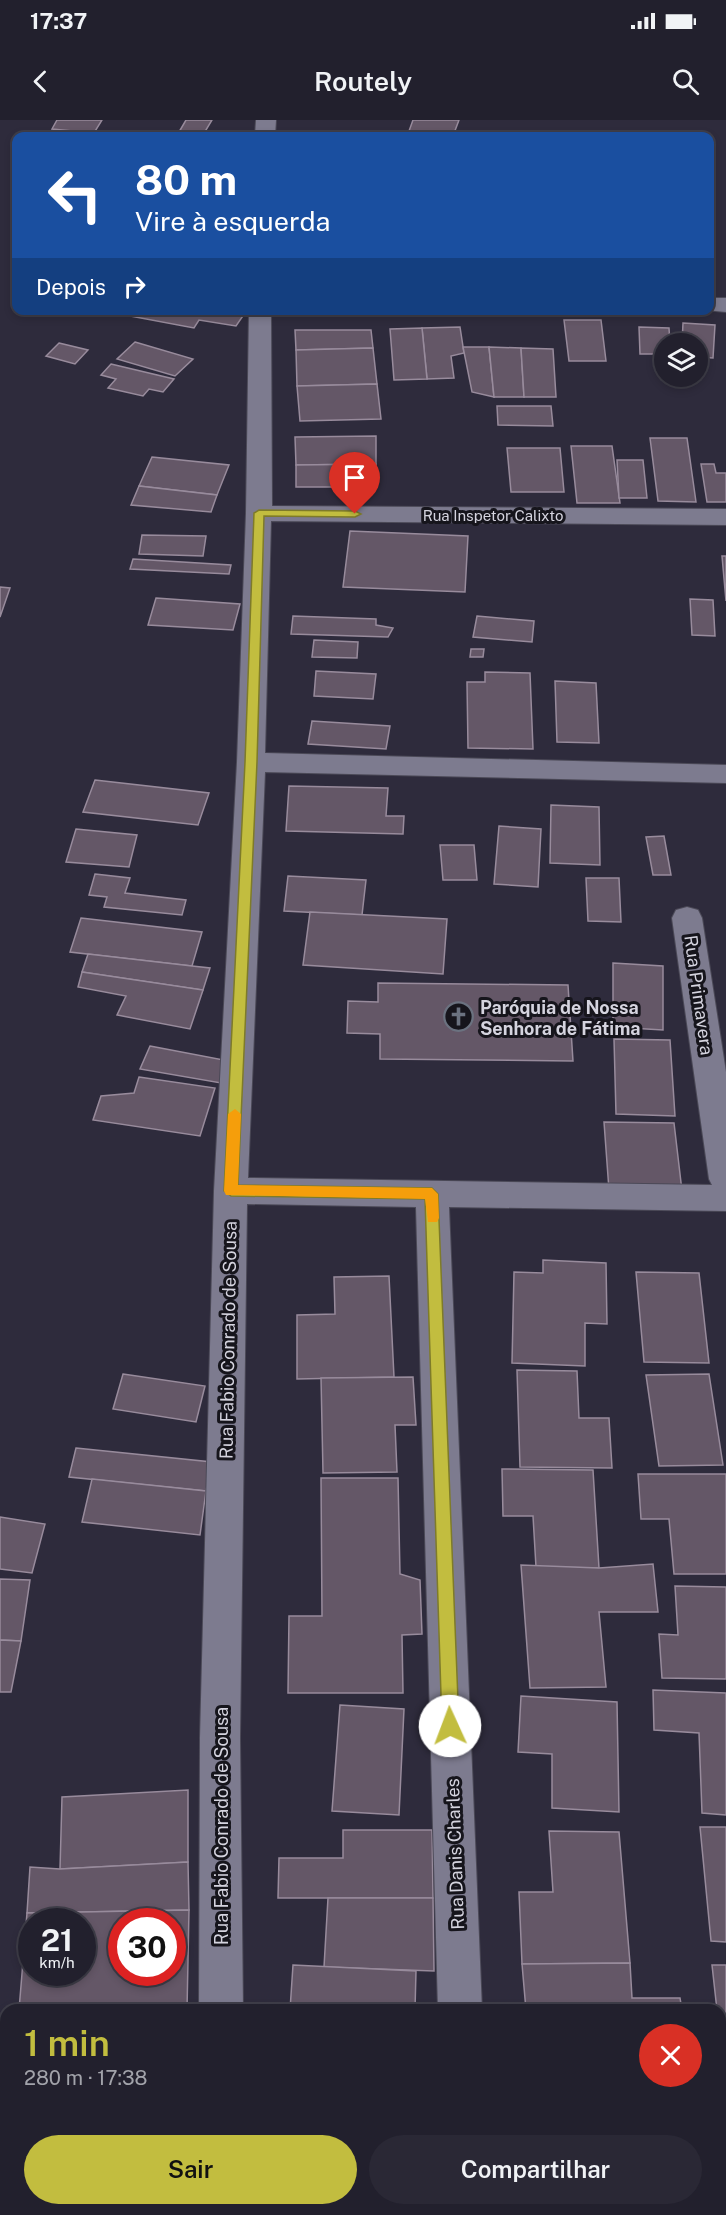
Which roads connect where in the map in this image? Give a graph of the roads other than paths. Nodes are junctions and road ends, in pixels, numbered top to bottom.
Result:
1 (260, 315) edge
2 (259, 513) junction
3 (726, 517) edge
4 (251, 762) junction
5 (726, 774) edge
6 (687, 918) dead end
7 (726, 1179) edge
8 (231, 1191) junction
9 (432, 1194) junction
10 (726, 1198) edge
11 (221, 2004) edge
12 (460, 2004) edge

1 - 2 street, Rua Fabio Conrado de Sousa
2 - 3 street, Rua Inspetor Calixto
2 - 4 street, Rua Fabio Conrado de Sousa
4 - 5 street
4 - 8 street, Rua Fabio Conrado de Sousa
6 - 7 street, Rua Primavera
8 - 9 street
8 - 11 street, Rua Fabio Conrado de Sousa
9 - 10 street
9 - 12 street, Rua Danis Charles

